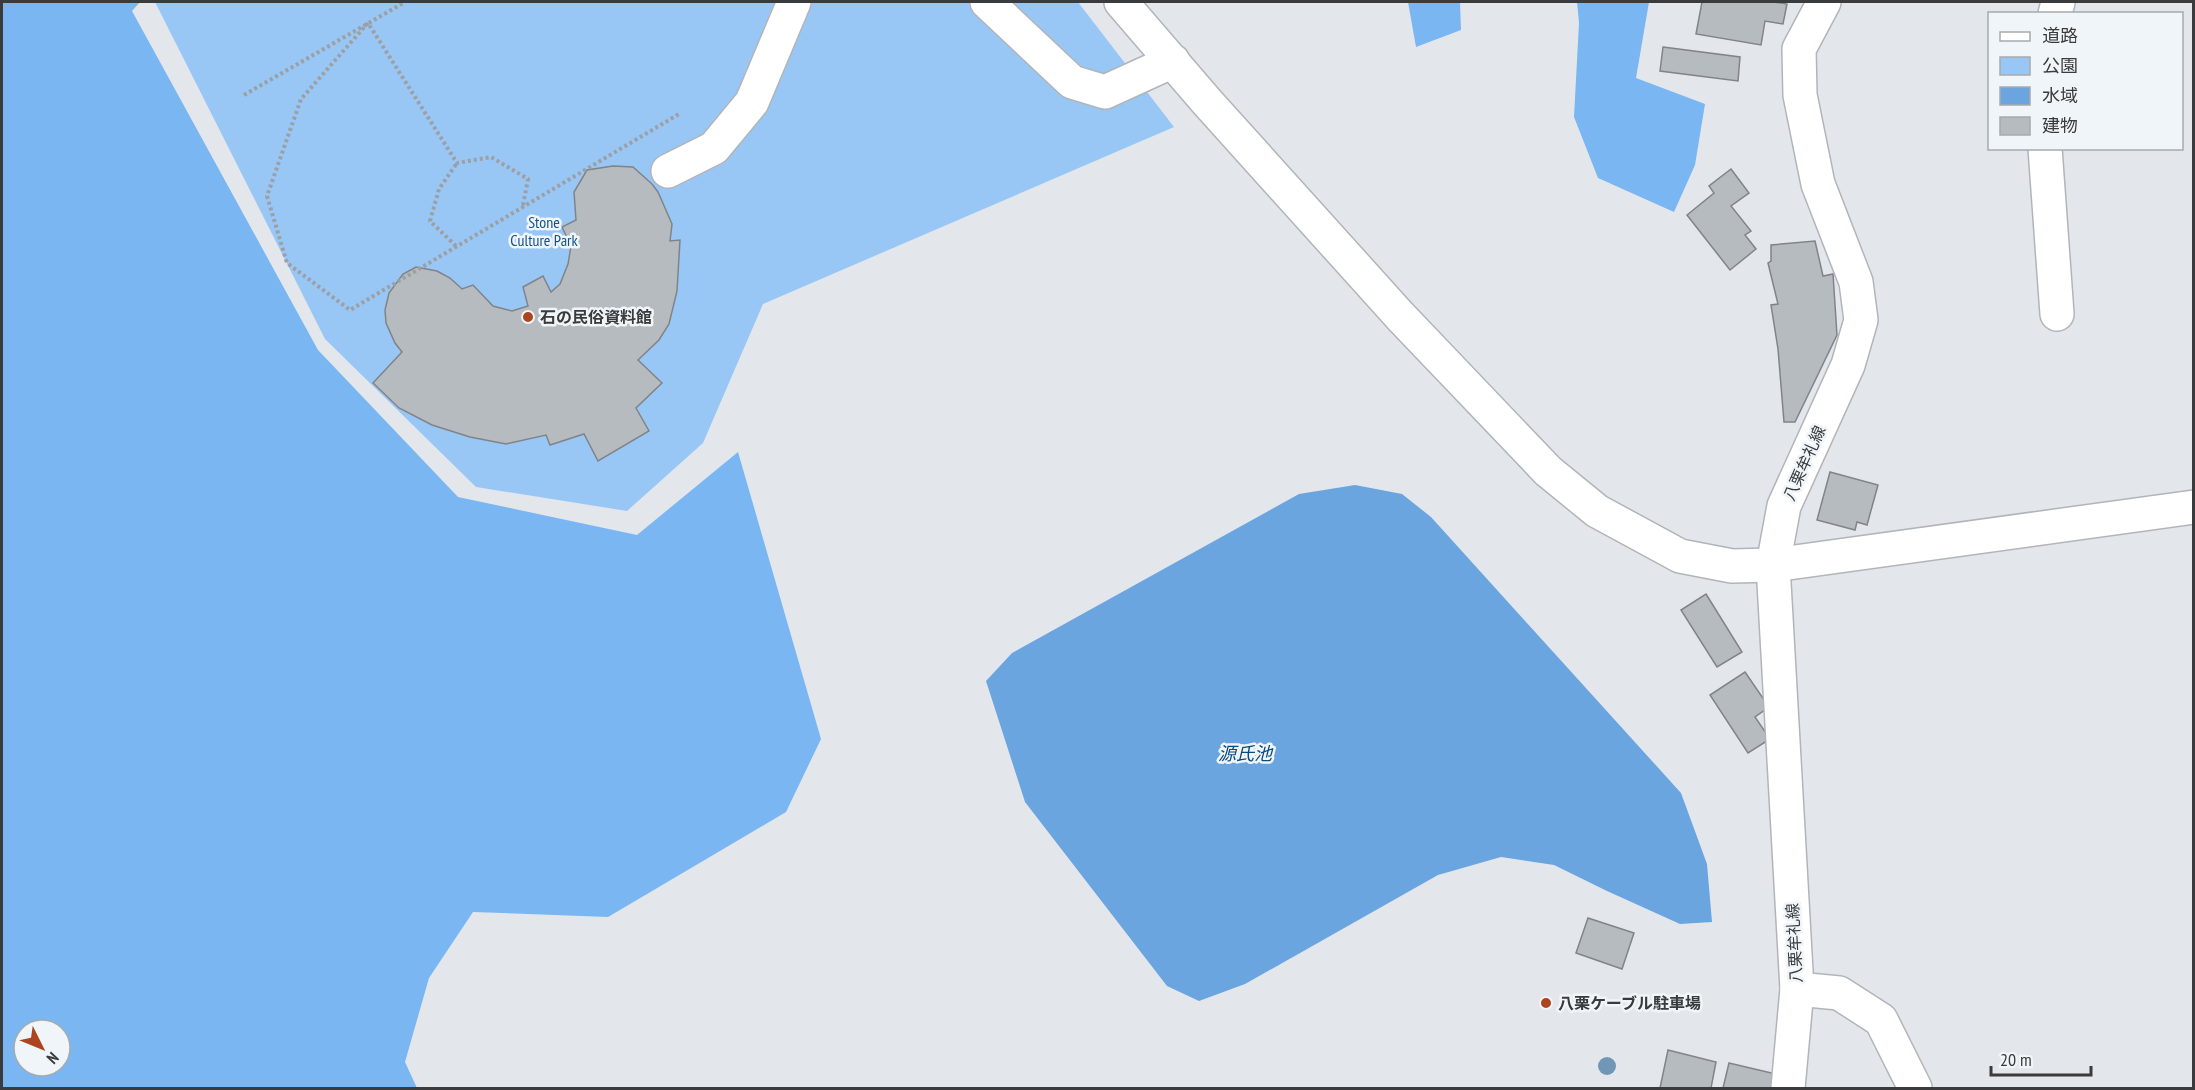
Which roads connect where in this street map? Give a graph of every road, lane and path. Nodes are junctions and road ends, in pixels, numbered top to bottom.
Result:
1 (405, 2) edge
2 (794, 2) edge
3 (987, 2) edge
4 (1121, 2) edge
5 (1824, 2) edge
6 (368, 23) junction
7 (1173, 61) junction
8 (244, 95) dead end
9 (679, 114) dead end
10 (2045, 150) edge
11 (457, 163) junction
12 (668, 171) dead end
13 (523, 205) junction
14 (456, 246) junction
15 (2057, 314) dead end
16 (2193, 507) edge
17 (1773, 565) junction
18 (1797, 989) junction
19 (1788, 1089) edge
20 (1915, 1089) edge

1 - 6 path
2 - 12 street
3 - 7 street
4 - 7 street
5 - 17 street, 八栗牟礼線
6 - 8 path
6 - 11 path
6 - 14 path
7 - 17 street
9 - 13 path
10 - 15 street
11 - 13 path
11 - 14 path
13 - 14 path
16 - 17 street
17 - 18 street, 八栗牟礼線
18 - 19 street, 八栗牟礼線
18 - 20 street

